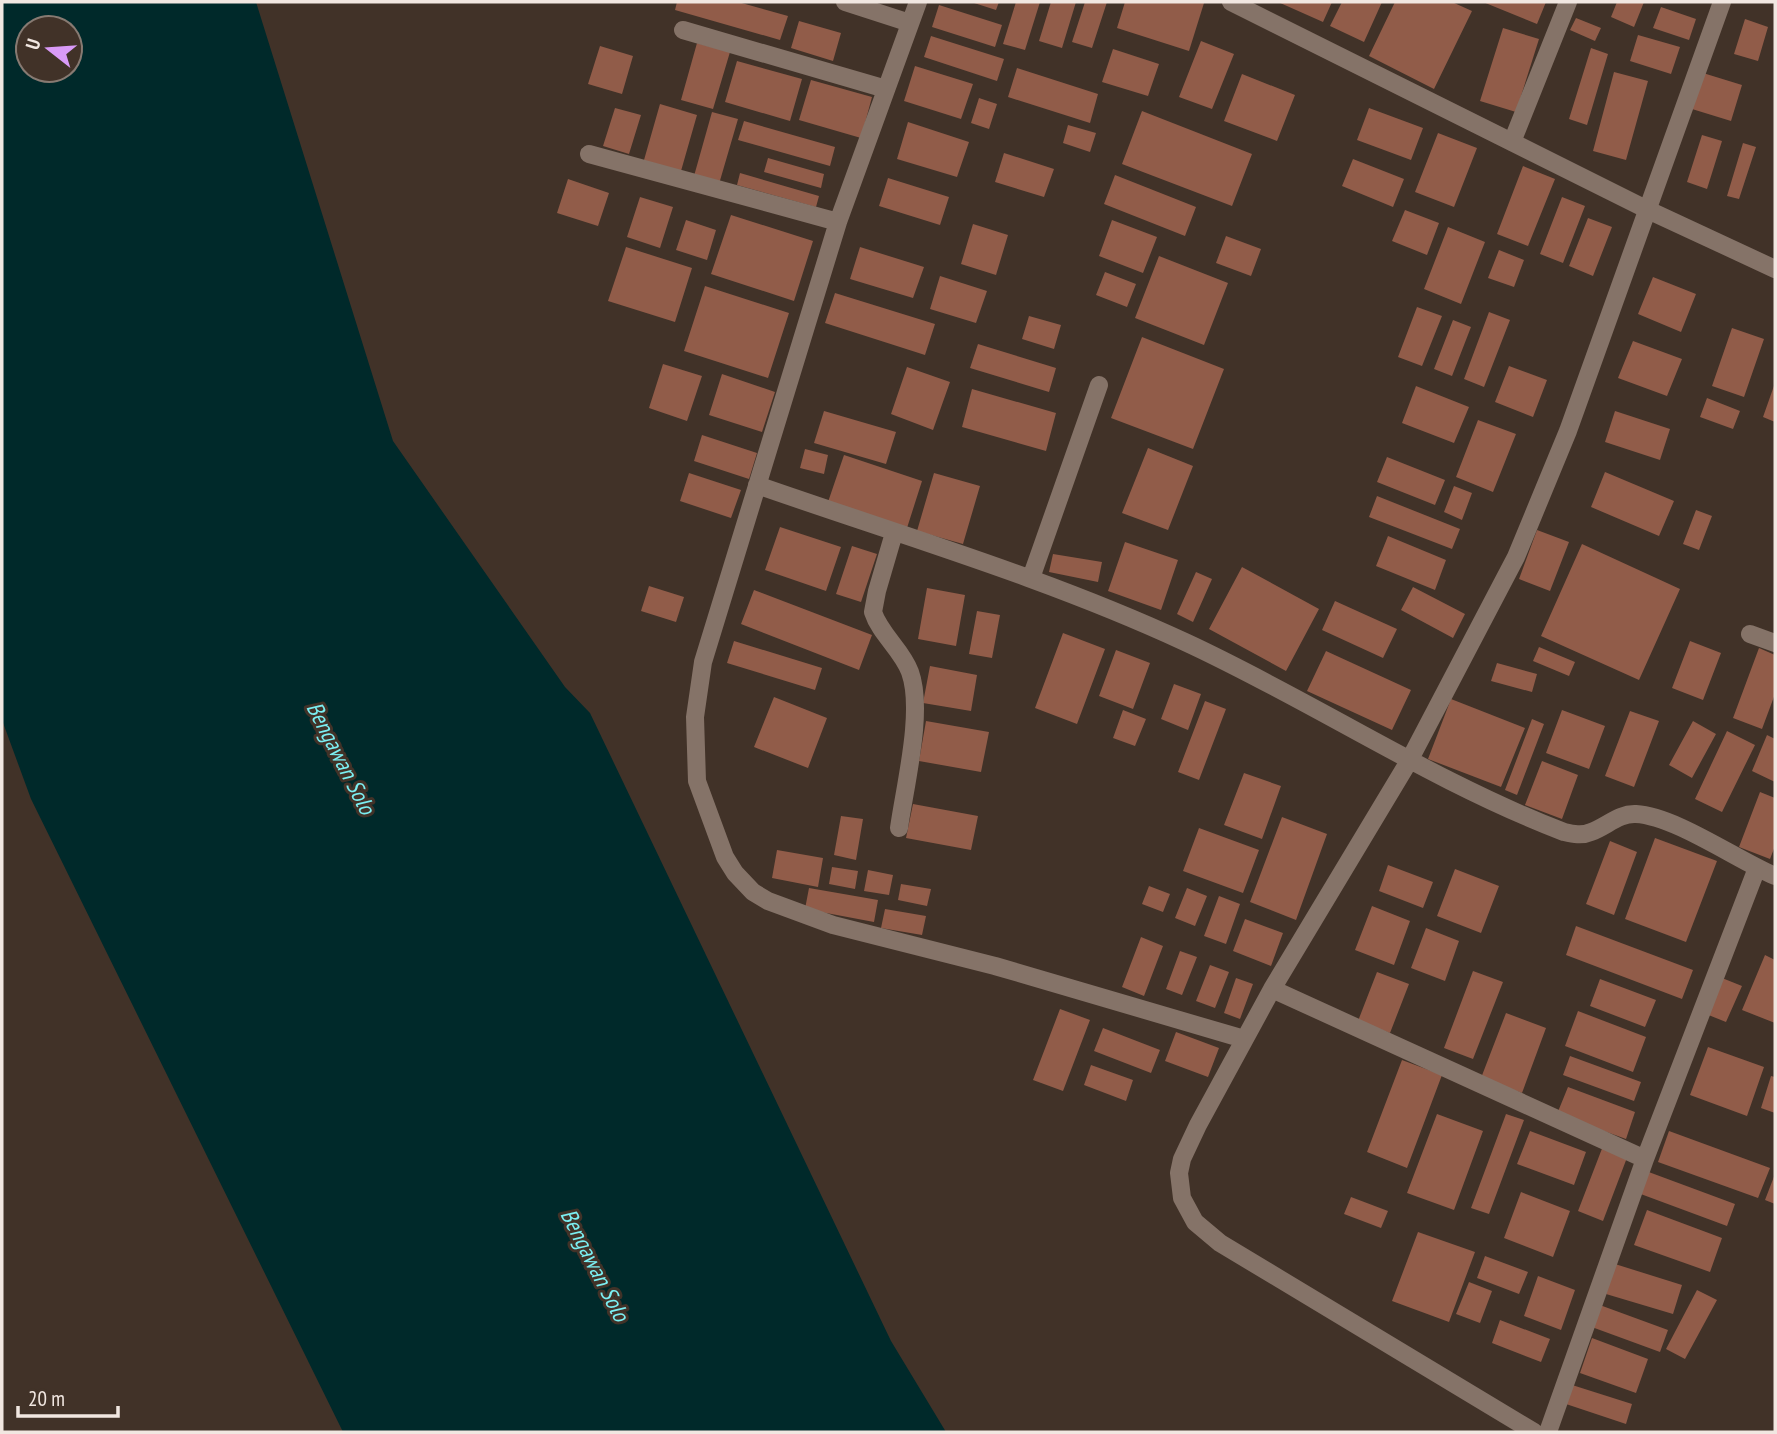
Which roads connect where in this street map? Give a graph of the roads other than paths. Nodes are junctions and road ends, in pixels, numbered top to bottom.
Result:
1 (845, 2) edge
2 (918, 2) edge
3 (1231, 2) edge
4 (1568, 2) edge
5 (1722, 2) edge
6 (910, 23) junction
7 (683, 30) dead end
8 (886, 89) junction
9 (1512, 142) junction
10 (589, 153) dead end
11 (1648, 210) junction
12 (838, 222) junction
13 (1775, 269) edge
14 (1099, 385) dead end
15 (757, 485) junction
16 (894, 533) junction
17 (1031, 578) junction
18 (1750, 634) dead end
19 (1775, 643) edge
20 (1409, 761) junction
21 (899, 828) dead end
22 (1757, 868) junction
23 (1775, 876) edge
24 (1272, 989) junction
25 (1244, 1039) junction
26 (1645, 1159) junction
27 (1534, 1432) edge
28 (1548, 1432) edge

1 - 6 street
2 - 6 street
3 - 9 street
4 - 9 street
5 - 11 street
6 - 8 street
7 - 8 street
8 - 12 street
9 - 11 street
10 - 12 street
11 - 13 street
11 - 20 street
12 - 15 street
14 - 17 street
15 - 16 street
15 - 25 street
16 - 17 street
16 - 21 street
17 - 20 street
18 - 19 street
20 - 22 street
20 - 24 street
22 - 23 street
22 - 26 street
24 - 25 street
24 - 26 street
25 - 27 street
26 - 28 street

